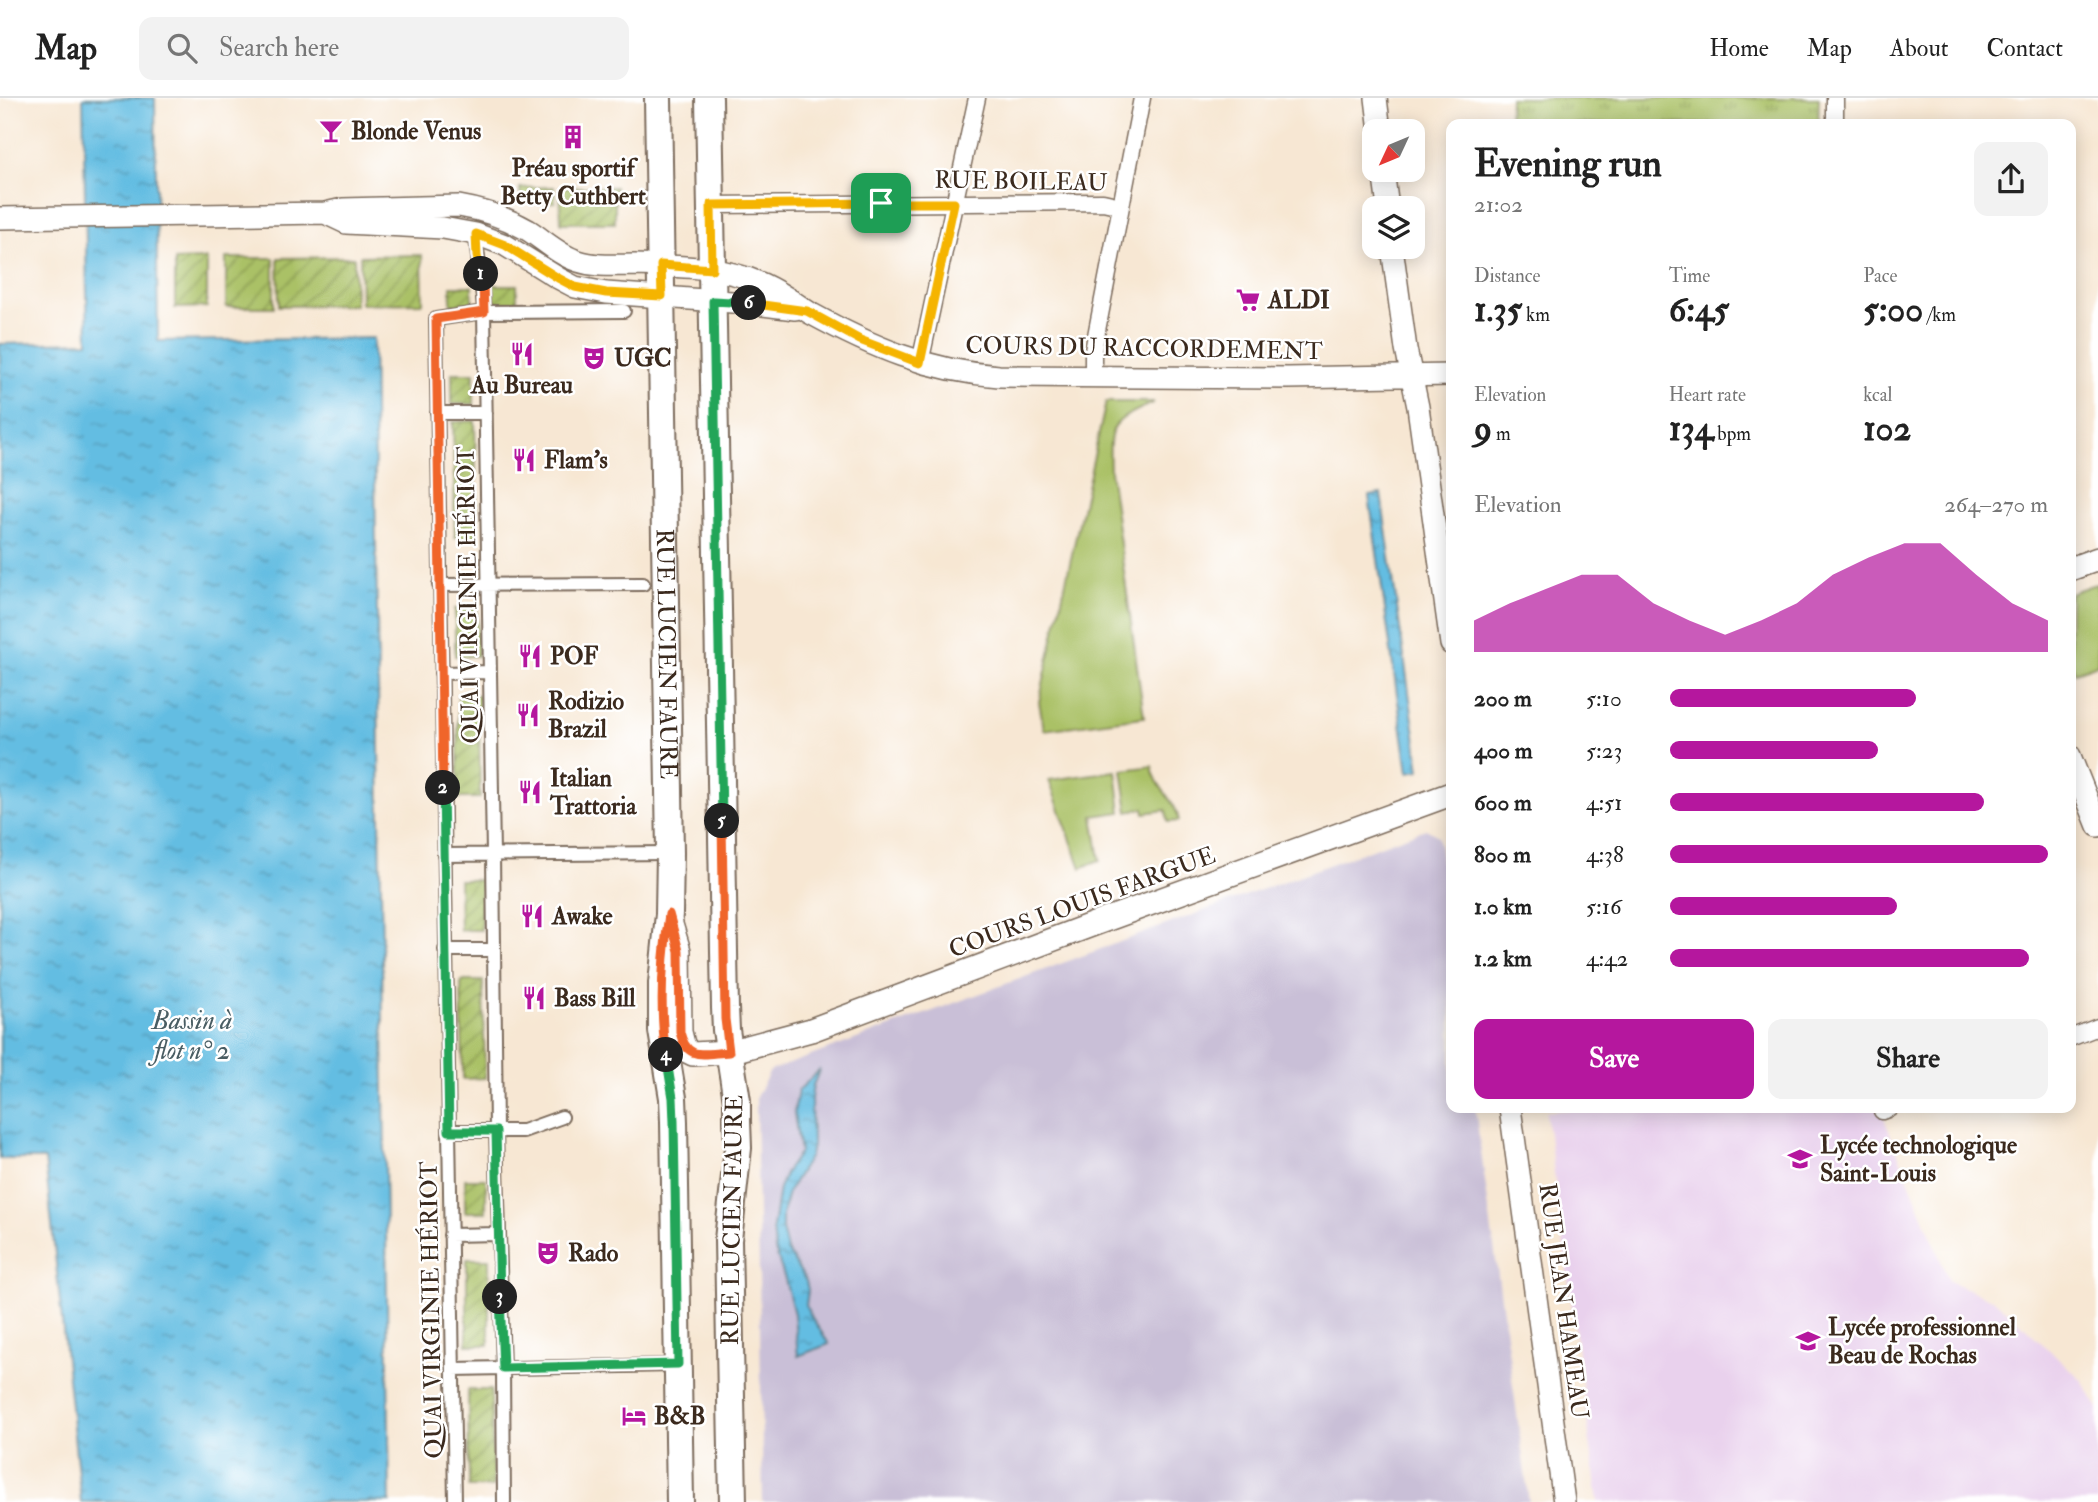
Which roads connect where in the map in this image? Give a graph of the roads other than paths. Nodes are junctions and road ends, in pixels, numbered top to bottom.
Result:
1 (658, 98) edge
2 (709, 98) edge
3 (977, 98) edge
4 (1142, 98) edge
5 (1376, 98) edge
6 (1835, 98) edge
7 (1379, 119) edge
8 (1835, 119) edge
9 (954, 203) junction
10 (711, 205) junction
11 (1121, 206) junction
12 (326, 213) junction
13 (0, 218) edge
14 (476, 234) junction
15 (1394, 259) edge
16 (661, 265) junction
17 (712, 269) junction
18 (662, 296) junction
19 (713, 301) junction
20 (624, 310) dead end
21 (807, 311) junction
22 (484, 312) junction
23 (920, 363) junction
24 (1446, 375) edge
25 (1412, 376) junction
26 (1093, 377) junction
27 (437, 413) junction
28 (486, 413) junction
29 (2098, 559) edge
30 (2076, 567) edge
31 (643, 584) dead end
32 (439, 585) junction
33 (489, 585) junction
34 (1446, 608) edge
35 (490, 672) junction
36 (441, 673) junction
37 (2076, 771) edge
38 (1446, 796) edge
39 (2098, 826) edge
40 (670, 853) junction
41 (493, 854) junction
42 (444, 855) junction
43 (669, 914) junction
44 (446, 950) junction
45 (494, 950) junction
46 (2098, 1027) edge
47 (2076, 1036) edge
48 (729, 1052) junction
49 (1511, 1113) edge
50 (562, 1117) dead end
51 (449, 1131) junction
52 (496, 1131) junction
53 (498, 1234) junction
54 (450, 1235) junction
55 (678, 1364) junction
56 (503, 1368) junction
57 (453, 1369) junction
58 (455, 1502) edge
59 (504, 1502) edge
60 (680, 1502) edge
61 (733, 1502) edge
62 (1564, 1502) edge

1 - 16 main road, RUE LUCIEN FAURE
2 - 10 main road, RUE LUCIEN FAURE
3 - 9 street
4 - 11 street
5 - 7 street
6 - 8 street
9 - 10 street, RUE BOILEAU
9 - 11 street, RUE BOILEAU
9 - 23 street
10 - 17 main road, RUE LUCIEN FAURE
11 - 26 street
12 - 13 street
12 - 14 street, COURS DU RACCORDEMENT
12 - 16 street, COURS DU RACCORDEMENT
14 - 18 street, COURS DU RACCORDEMENT
14 - 22 street, QUAI VIRGINIE HÉRIOT
15 - 25 street
16 - 17 street, COURS DU RACCORDEMENT
16 - 18 main road, RUE LUCIEN FAURE
17 - 19 main road, RUE LUCIEN FAURE
17 - 21 street, COURS DU RACCORDEMENT
18 - 19 street, COURS DU RACCORDEMENT
18 - 40 main road, RUE LUCIEN FAURE
19 - 21 street, COURS DU RACCORDEMENT
19 - 48 main road, RUE LUCIEN FAURE
20 - 22 street
21 - 23 street, COURS DU RACCORDEMENT
22 - 27 street, QUAI VIRGINIE HÉRIOT
22 - 28 street, QUAI VIRGINIE HÉRIOT
23 - 26 street, COURS DU RACCORDEMENT
24 - 25 street, COURS DU RACCORDEMENT
25 - 26 street, COURS DU RACCORDEMENT
25 - 34 street
27 - 28 street
27 - 32 street, QUAI VIRGINIE HÉRIOT
28 - 33 street, QUAI VIRGINIE HÉRIOT
29 - 30 main road
31 - 33 street
32 - 33 street
32 - 36 street, QUAI VIRGINIE HÉRIOT
33 - 35 street, QUAI VIRGINIE HÉRIOT
35 - 36 street
35 - 41 street, QUAI VIRGINIE HÉRIOT
36 - 42 street, QUAI VIRGINIE HÉRIOT
37 - 39 street
38 - 48 main road, COURS LOUIS FARGUE
40 - 41 street
40 - 43 main road, RUE LUCIEN FAURE
41 - 42 street
41 - 45 street, QUAI VIRGINIE HÉRIOT
42 - 44 street, QUAI VIRGINIE HÉRIOT
43 - 48 main road, COURS LOUIS FARGUE
43 - 55 main road, RUE LUCIEN FAURE
44 - 45 street
44 - 51 street, QUAI VIRGINIE HÉRIOT
45 - 52 street, QUAI VIRGINIE HÉRIOT
46 - 47 street
48 - 61 main road, RUE LUCIEN FAURE
49 - 62 street, RUE JEAN HAMEAU
50 - 52 street
51 - 52 street
51 - 54 street, QUAI VIRGINIE HÉRIOT
52 - 53 street, QUAI VIRGINIE HÉRIOT
53 - 54 street
53 - 56 street, QUAI VIRGINIE HÉRIOT
54 - 57 street, QUAI VIRGINIE HÉRIOT
55 - 56 street
55 - 60 main road, RUE LUCIEN FAURE
56 - 57 street
56 - 59 street, QUAI VIRGINIE HÉRIOT
57 - 58 street, QUAI VIRGINIE HÉRIOT

